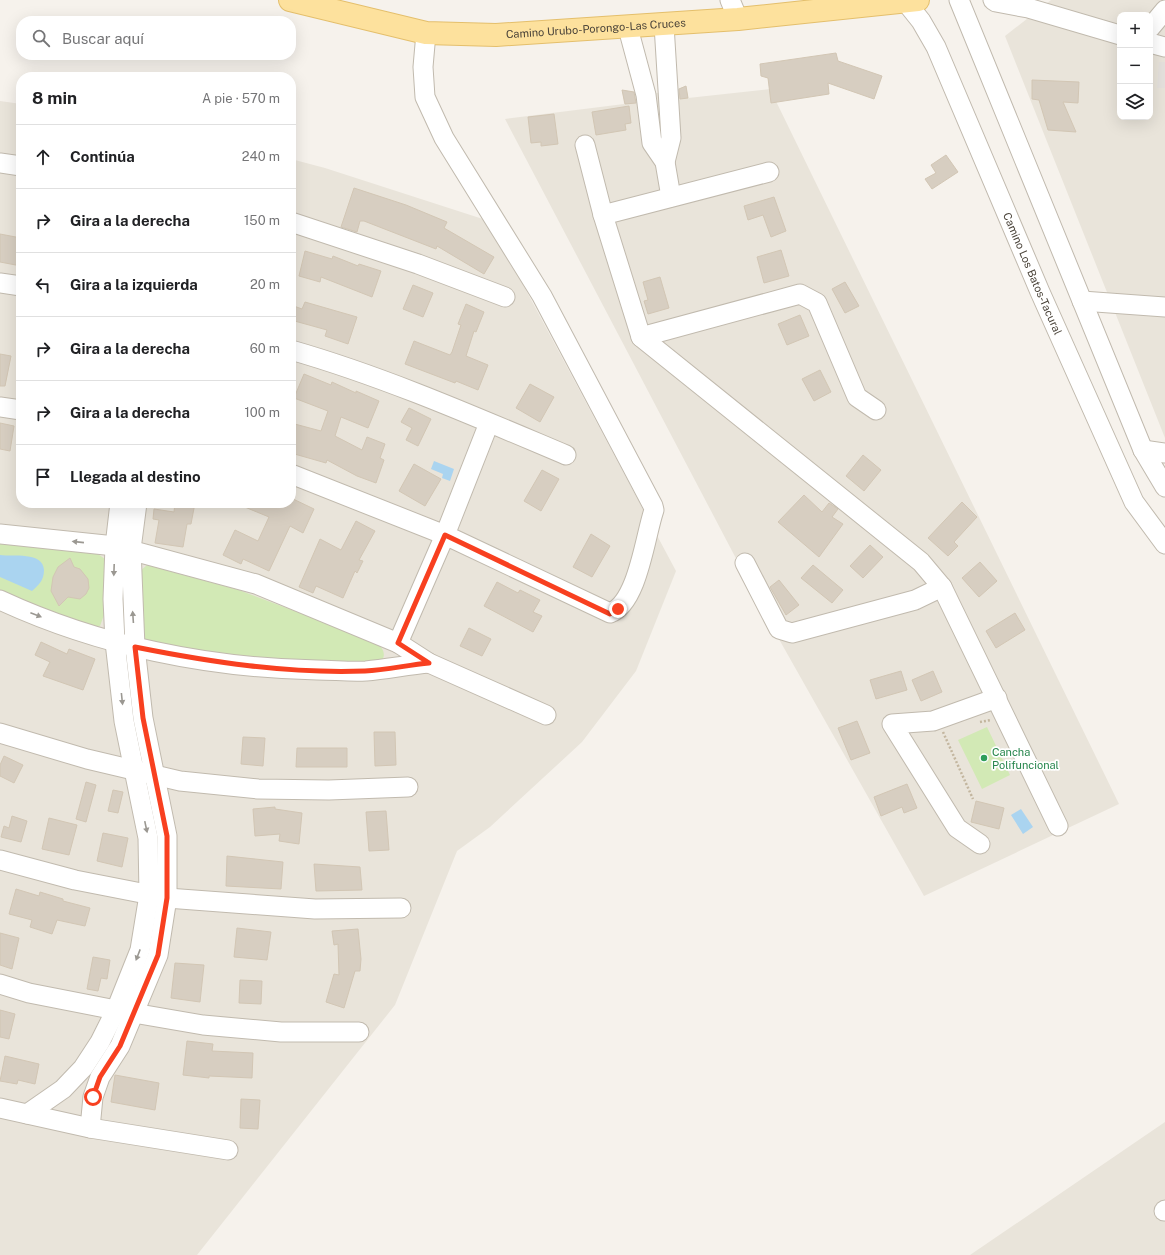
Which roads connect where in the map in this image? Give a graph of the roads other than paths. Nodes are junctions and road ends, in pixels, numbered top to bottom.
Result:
1 (290, 0) edge
2 (959, 0) edge
3 (993, 0) edge
4 (912, 1) edge
5 (734, 10) edge
6 (1165, 10) edge
7 (1153, 24) edge
8 (664, 25) junction
9 (628, 28) junction
10 (426, 33) junction
11 (1117, 34) edge
12 (1153, 44) edge
13 (1165, 46) edge
14 (667, 69) junction
15 (640, 72) junction
16 (585, 145) dead end
17 (665, 162) junction
18 (0, 163) edge
19 (16, 165) edge
20 (769, 172) dead end
21 (671, 197) junction
22 (603, 215) junction
23 (296, 224) edge
24 (0, 283) edge
25 (16, 285) edge
26 (505, 297) dead end
27 (1082, 301) junction
28 (1165, 307) edge
29 (641, 337) junction
30 (296, 351) edge
31 (0, 407) edge
32 (16, 409) edge
33 (876, 410) dead end
34 (489, 422) junction
35 (1143, 450) junction
36 (1165, 453) edge
37 (566, 455) dead end
38 (296, 476) edge
39 (1165, 487) edge
40 (120, 508) edge
41 (135, 508) edge
42 (0, 534) edge
43 (445, 535) junction
44 (1165, 544) edge
45 (123, 548) junction
46 (745, 563) dead end
47 (942, 587) junction
48 (0, 600) edge
49 (115, 642) junction
50 (398, 643) junction
51 (135, 647) junction
52 (429, 663) junction
53 (997, 698) junction
54 (546, 715) dead end
55 (0, 733) edge
56 (134, 768) junction
57 (155, 774) junction
58 (408, 788) dead end
59 (1058, 826) dead end
60 (980, 844) dead end
61 (0, 860) edge
62 (149, 895) junction
63 (167, 898) junction
64 (401, 908) dead end
65 (0, 984) edge
66 (116, 1010) junction
67 (135, 1013) junction
68 (359, 1032) dead end
69 (0, 1108) edge
70 (27, 1114) junction
71 (90, 1128) junction
72 (228, 1150) dead end

1 - 10 main road, Camino Urubo-Porongo-Las Cruces
2 - 27 street
3 - 11 street
4 - 5 main road, Camino Urubo-Porongo-Las Cruces
4 - 44 street, Camino Los Batos-Tacural
5 - 8 main road, Camino Urubo-Porongo-Las Cruces
6 - 7 street
8 - 9 main road, Camino Urubo-Porongo-Las Cruces
8 - 14 street
9 - 10 main road, Camino Urubo-Porongo-Las Cruces
9 - 15 street
10 - 43 street
12 - 13 street
14 - 15 street
14 - 17 street
15 - 17 street
16 - 22 street
17 - 21 street
18 - 19 street
20 - 21 street
21 - 22 street
22 - 29 street
23 - 26 street
24 - 25 street
27 - 28 street
27 - 35 street
29 - 33 street
29 - 47 street
30 - 34 street
31 - 32 street
34 - 37 street
34 - 43 street
35 - 36 street
35 - 39 street
38 - 43 street
40 - 45 street
41 - 45 street
45 -> 42 street
43 - 50 street
45 -> 49 street
45 - 50 street
51 -> 45 street
46 - 47 street
47 - 53 street
48 -> 49 street
49 - 51 street
49 -> 56 street
50 - 52 street
51 - 52 street
51 - 57 street
52 - 54 street
53 - 59 street
53 - 60 street
55 - 56 street
56 - 57 street
56 -> 62 street
57 - 58 street
57 - 63 street
61 - 62 street
62 - 63 street
62 -> 66 street
63 - 64 street
63 - 67 street
65 - 66 street
66 - 67 street
66 - 70 street
67 - 68 street
67 - 71 street
69 - 70 street
70 - 71 street
71 - 72 street

